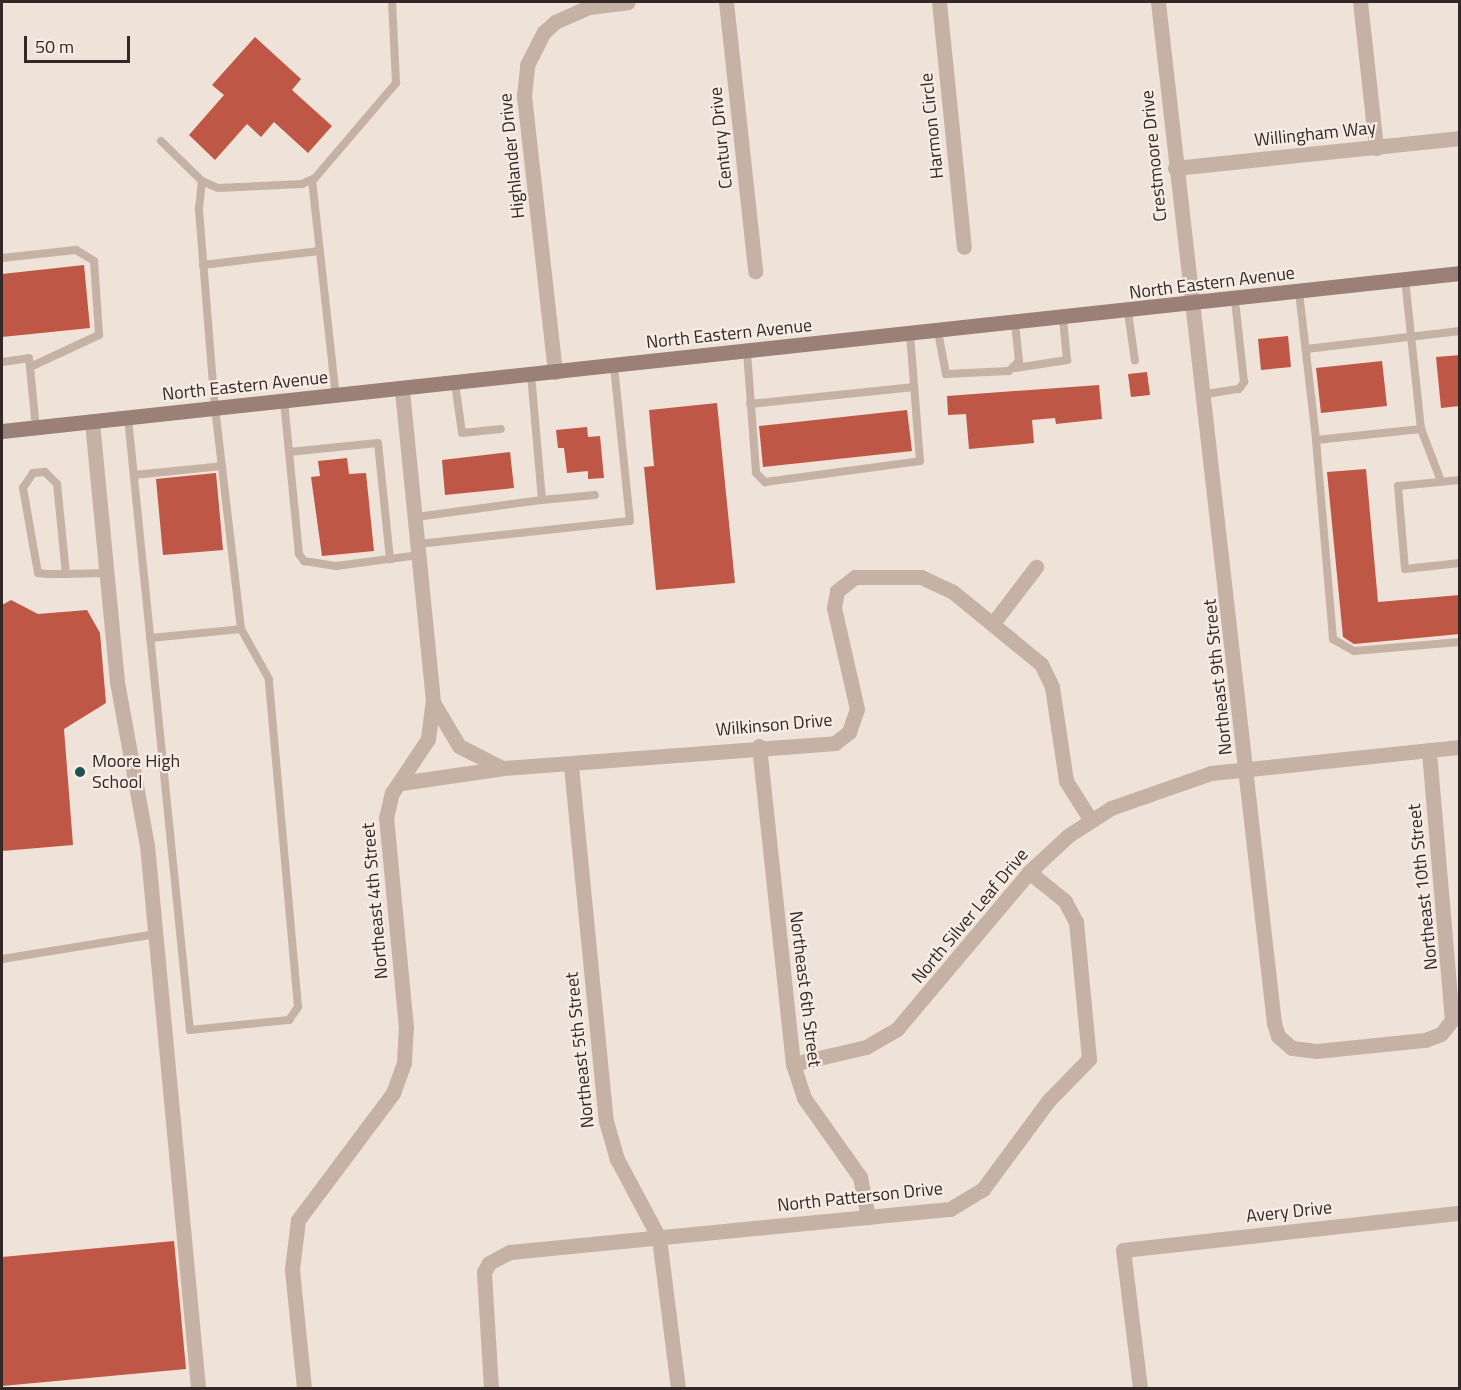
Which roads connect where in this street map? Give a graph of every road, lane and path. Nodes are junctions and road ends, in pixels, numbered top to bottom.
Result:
1 (392, 2) edge
2 (628, 2) edge
3 (726, 2) edge
4 (939, 2) edge
5 (1158, 2) edge
6 (1360, 2) edge
7 (1460, 138) edge
8 (161, 141) dead end
9 (1377, 148) junction
10 (1175, 168) junction
11 (312, 180) junction
12 (202, 181) junction
13 (964, 247) dead end
14 (319, 251) junction
15 (2, 258) edge
16 (203, 265) junction
17 (755, 271) dead end
18 (1460, 273) edge
19 (1405, 280) junction
20 (1299, 292) junction
21 (1235, 300) junction
22 (1190, 305) junction
23 (1128, 312) junction
24 (1063, 319) junction
25 (1015, 324) junction
26 (1460, 331) edge
27 (938, 332) junction
28 (910, 335) junction
29 (1411, 336) junction
30 (1306, 349) junction
31 (747, 352) junction
32 (1135, 361) dead end
33 (2, 362) edge
34 (614, 366) junction
35 (30, 368) junction
36 (1015, 368) junction
37 (555, 372) junction
38 (531, 375) junction
39 (455, 383) junction
40 (914, 387) junction
41 (402, 389) junction
42 (1206, 394) junction
43 (336, 396) junction
44 (284, 402) junction
45 (750, 404) junction
46 (215, 409) junction
47 (128, 418) junction
48 (92, 422) junction
49 (36, 428) junction
50 (501, 429) dead end
51 (1421, 429) junction
52 (2, 431) edge
53 (1316, 440) junction
54 (289, 452) junction
55 (222, 466) junction
56 (134, 475) junction
57 (1460, 480) edge
58 (1441, 481) junction
59 (595, 495) dead end
60 (542, 500) junction
61 (416, 517) junction
62 (419, 550) junction
63 (390, 559) junction
64 (1460, 563) edge
65 (1036, 567) dead end
66 (106, 573) junction
67 (66, 574) junction
68 (993, 623) junction
69 (241, 629) junction
70 (150, 638) junction
71 (1460, 642) edge
72 (433, 701) junction
73 (759, 746) junction
74 (1460, 747) edge
75 (1429, 750) junction
76 (571, 766) junction
77 (504, 768) junction
78 (1247, 768) junction
79 (401, 783) junction
80 (1090, 819) junction
81 (1029, 872) junction
82 (156, 934) junction
83 (2, 959) edge
84 (1284, 1044) joint
85 (793, 1064) junction
86 (1460, 1213) edge
87 (868, 1217) junction
88 (659, 1238) junction
89 (198, 1389) edge
90 (304, 1389) edge
91 (491, 1389) edge
92 (678, 1389) edge
93 (1140, 1389) edge

1 - 11 lane
2 - 37 street, Highlander Drive
3 - 17 street, Century Drive
4 - 13 street, Harmon Circle
5 - 10 street, Crestmoore Drive
6 - 9 street
7 - 9 street, Willingham Way
8 - 12 lane
9 - 10 street, Willingham Way
10 - 22 street, Crestmoore Drive
11 - 12 lane
11 - 14 lane
12 - 16 lane
14 - 16 lane
14 - 43 lane
15 - 35 lane
16 - 46 lane
18 - 19 main road, North Eastern Avenue
19 - 20 main road, North Eastern Avenue
19 - 29 lane
20 - 21 main road, North Eastern Avenue
20 - 30 lane
21 - 22 main road, North Eastern Avenue
21 - 42 lane
22 - 23 main road, North Eastern Avenue
22 - 42 street, Northeast 9th Street
23 - 24 main road, North Eastern Avenue
23 - 32 lane
24 - 25 main road, North Eastern Avenue
24 - 36 lane
25 - 27 main road, North Eastern Avenue
25 - 36 lane
26 - 29 lane
27 - 28 main road, North Eastern Avenue
27 - 36 lane
28 - 31 main road, North Eastern Avenue
28 - 40 lane
29 - 30 lane
29 - 51 lane
30 - 53 lane
31 - 34 main road, North Eastern Avenue
31 - 45 lane
33 - 35 lane
34 - 37 main road, North Eastern Avenue
34 - 62 lane
35 - 49 lane
37 - 38 main road, North Eastern Avenue
38 - 39 main road, North Eastern Avenue
38 - 60 lane
39 - 41 main road, North Eastern Avenue
39 - 50 lane
40 - 45 lane
40 - 45 lane
41 - 43 main road, North Eastern Avenue
41 - 61 street, Northeast 4th Street
42 - 78 street, Northeast 9th Street
43 - 44 main road, North Eastern Avenue
44 - 46 main road, North Eastern Avenue
44 - 54 lane
46 - 47 main road, North Eastern Avenue
46 - 55 lane
47 - 48 main road, North Eastern Avenue
47 - 56 lane
48 - 49 main road, North Eastern Avenue
48 - 66 street
49 - 52 main road, North Eastern Avenue
51 - 53 lane
51 - 58 lane
53 - 71 lane
54 - 63 lane
54 - 63 lane
55 - 56 lane
55 - 69 lane
56 - 70 lane
57 - 58 lane
58 - 64 lane
59 - 60 lane
60 - 61 lane
61 - 62 street, Northeast 4th Street
62 - 63 lane
62 - 72 street, Northeast 4th Street
65 - 68 street
66 - 67 lane
66 - 82 street
67 - 67 lane
68 - 73 street, Wilkinson Drive
68 - 80 street, Wilkinson Drive
69 - 70 lane
69 - 70 lane
72 - 77 street
72 - 79 street, Northeast 4th Street
73 - 76 street, Wilkinson Drive
73 - 85 street, Northeast 6th Street
74 - 75 street, North Silver Leaf Drive
75 - 78 street, North Silver Leaf Drive
75 - 84 street, Northeast 10th Street
76 - 77 street, Wilkinson Drive
76 - 88 street, Northeast 5th Street
77 - 79 street, Wilkinson Drive
78 - 80 street, North Silver Leaf Drive
78 - 84 street, Northeast 9th Street
79 - 90 street, Northeast 4th Street
80 - 81 street, North Silver Leaf Drive
81 - 85 street, North Silver Leaf Drive
81 - 87 street, North Patterson Drive
82 - 83 lane
82 - 89 street
85 - 87 street, Northeast 6th Street
86 - 93 street, Avery Drive
87 - 88 street, North Patterson Drive
88 - 91 street, North Patterson Drive
88 - 92 street, Northeast 5th Street

